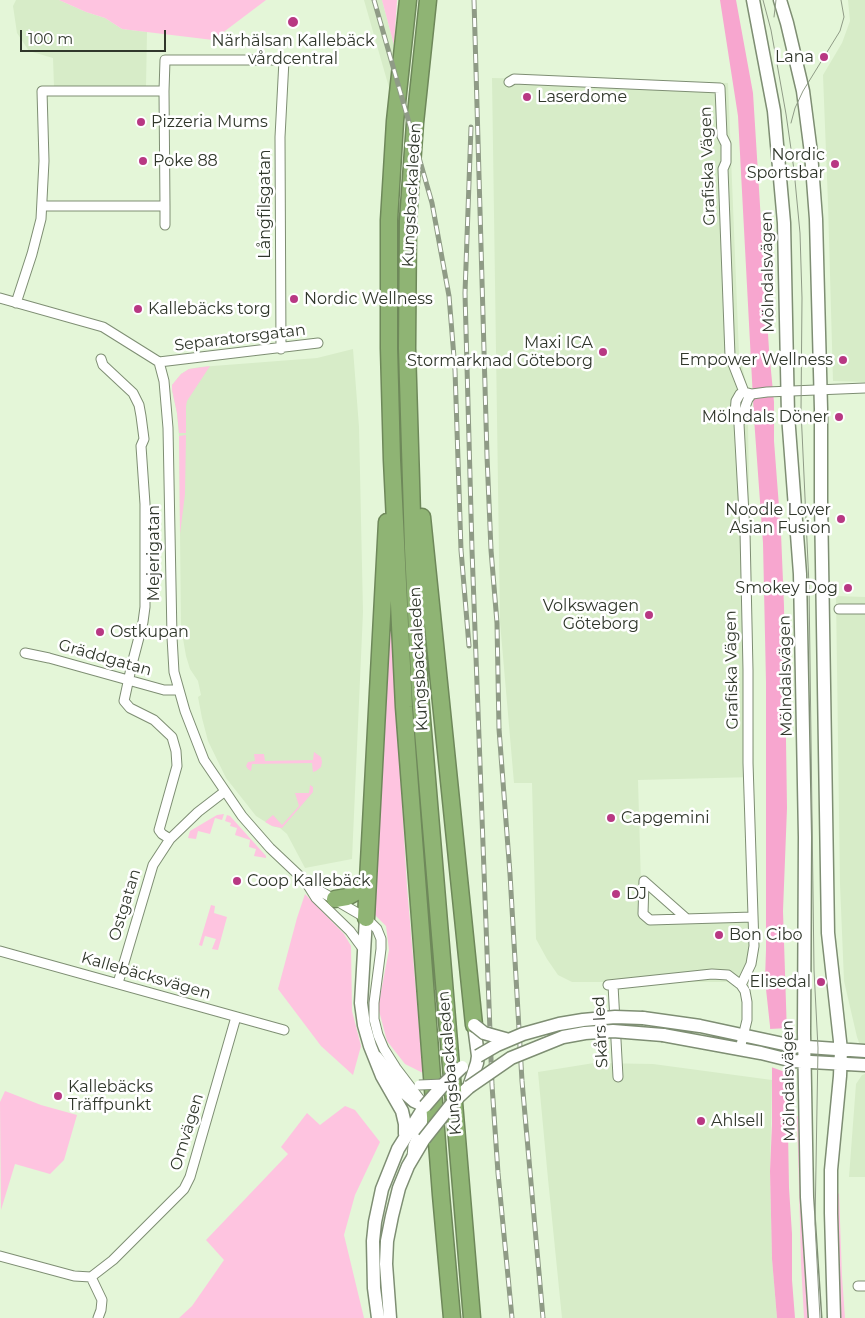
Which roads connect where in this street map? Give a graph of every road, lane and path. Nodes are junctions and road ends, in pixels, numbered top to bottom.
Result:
1 (408, 0) edge
2 (428, 0) edge
3 (754, 0) edge
4 (780, 0) edge
5 (508, 82) dead end
6 (164, 91) junction
7 (42, 206) junction
8 (165, 206) junction
9 (165, 225) dead end
10 (0, 298) edge
11 (16, 303) junction
12 (318, 343) dead end
13 (281, 349) junction
14 (101, 359) dead end
15 (159, 362) junction
16 (865, 388) edge
17 (821, 390) junction
18 (787, 391) junction
19 (748, 393) junction
20 (410, 443) junction
21 (392, 460) junction
22 (839, 609) dead end
23 (865, 609) edge
24 (25, 654) dead end
25 (128, 681) junction
26 (178, 690) junction
27 (224, 792) junction
28 (170, 839) junction
29 (368, 881) junction
30 (306, 882) junction
31 (335, 899) junction
32 (754, 917) junction
33 (366, 918) junction
34 (687, 919) junction
35 (364, 950) junction
36 (0, 952) edge
37 (118, 983) junction
38 (741, 985) junction
39 (236, 1017) junction
40 (474, 1025) junction
41 (284, 1030) dead end
42 (744, 1034) junction
43 (509, 1040) junction
44 (805, 1048) junction
45 (740, 1049) junction
46 (841, 1050) junction
47 (865, 1051) edge
48 (478, 1056) junction
49 (376, 1057) junction
50 (805, 1062) junction
51 (841, 1064) junction
52 (865, 1065) edge
53 (618, 1077) dead end
54 (407, 1081) junction
55 (444, 1084) junction
56 (469, 1087) junction
57 (422, 1105) junction
58 (451, 1105) junction
59 (405, 1134) junction
60 (412, 1159) junction
61 (0, 1256) edge
62 (91, 1277) junction
63 (98, 1318) edge
64 (378, 1318) edge
65 (390, 1318) edge
66 (452, 1318) edge
67 (472, 1318) edge
68 (815, 1318) edge
69 (834, 1318) edge

1 - 21 highway, Kungsbackaleden
2 - 20 highway, Kungsbackaleden
3 - 18 main road, Mölndalsvägen
4 - 17 main road
5 - 19 street, Grafiska Vägen
6 - 7 street
6 - 8 street
6 - 13 street, Långfilsgatan
7 - 8 street
7 - 11 street
8 - 9 street
10 - 11 street, Separatorsgatan
11 - 15 street, Separatorsgatan
12 - 13 street, Separatorsgatan
13 - 15 street, Separatorsgatan
14 - 25 street, Mejerigatan
15 - 26 street, Mejerigatan
16 - 17 street
17 - 18 street
17 - 46 main road
18 - 19 street
18 - 44 main road, Mölndalsvägen
19 - 32 street, Grafiska Vägen
20 - 40 highway
20 - 67 highway, Kungsbackaleden
21 - 29 highway
21 - 66 highway, Kungsbackaleden
22 - 23 street
24 - 25 street, Gräddgatan
25 - 26 street, Gräddgatan
25 - 28 street
26 - 27 street, Mejerigatan
27 - 28 street, Ostgatan
27 - 30 street, Mejerigatan
28 - 37 street, Ostgatan
29 - 31 highway
29 - 33 highway
30 - 31 street, Mejerigatan
30 - 35 street, Mejerigatan
31 - 33 street, Mejerigatan
32 - 34 street
32 - 38 street, Grafiska Vägen
33 - 35 main road
33 - 54 street, Mejerigatan
34 - 34 street
35 - 49 main road
36 - 37 street, Kallebäcksvägen
37 - 39 street, Kallebäcksvägen
38 - 42 street
38 - 53 street, Skårs led
39 - 41 street, Kallebäcksvägen
39 - 62 street, Omvägen
40 - 43 main road, bridge
40 - 48 main road
42 - 43 main road, bridge
42 - 44 main road
42 - 45 street
43 - 48 main road, bridge
44 - 46 main road
44 - 50 main road, Mölndalsvägen
45 - 50 main road
45 - 56 main road, bridge
46 - 47 main road
46 - 51 main road
48 - 55 main road, bridge
48 - 56 main road
49 - 57 main road
49 - 59 main road
50 - 51 main road
50 - 68 main road, Mölndalsvägen
51 - 52 main road
51 - 69 main road
54 - 55 street, bridge
54 - 57 street, Mejerigatan
55 - 57 main road, bridge
56 - 58 main road, bridge
57 - 58 main road
57 - 59 main road
57 - 60 street
58 - 60 main road, bridge
59 - 64 main road
60 - 65 main road
61 - 62 street
62 - 63 street

